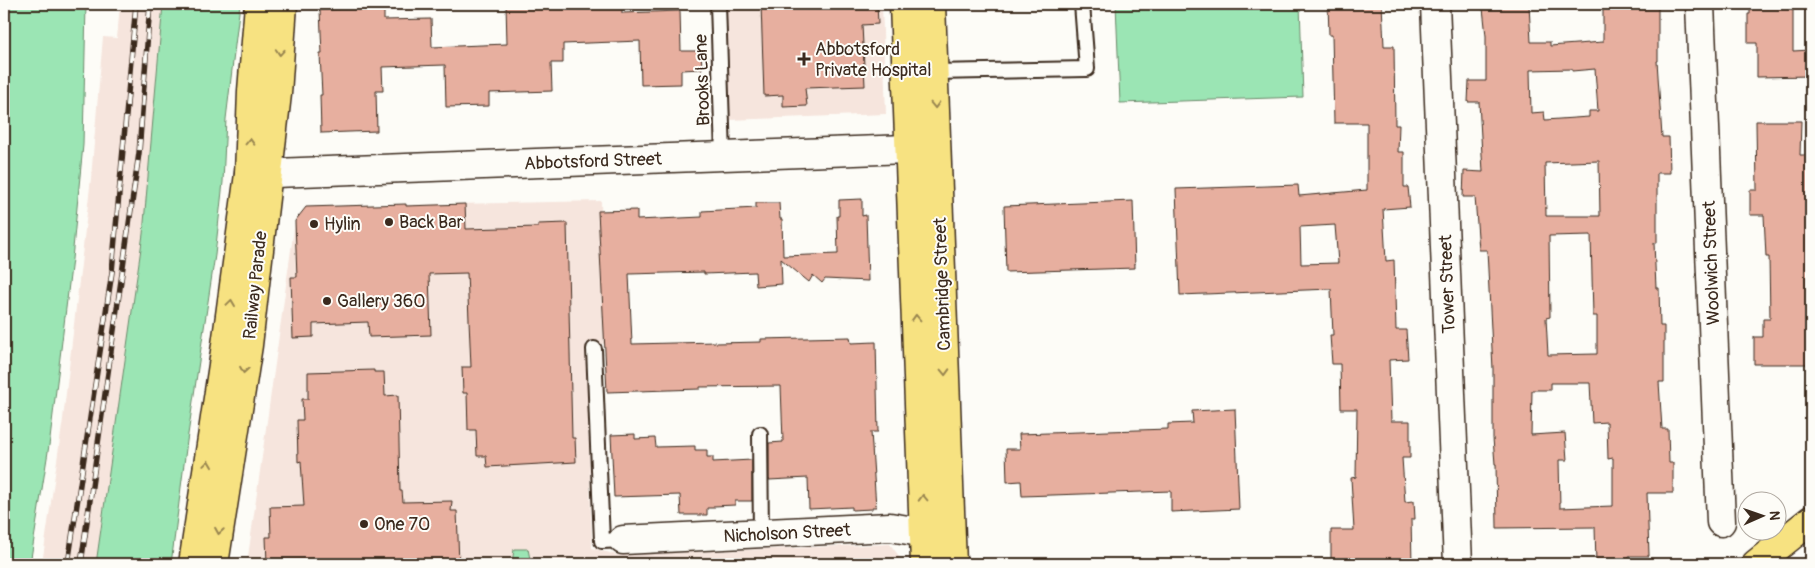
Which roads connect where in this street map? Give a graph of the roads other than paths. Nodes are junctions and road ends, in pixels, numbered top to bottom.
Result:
1 (259, 4) edge
2 (283, 4) edge
3 (718, 4) edge
4 (904, 4) edge
5 (931, 4) edge
6 (1082, 4) edge
7 (1435, 4) edge
8 (1700, 4) edge
9 (934, 72) junction
10 (936, 148) junction
11 (910, 149) junction
12 (723, 156) junction
13 (258, 174) junction
14 (594, 349) dead end
15 (760, 434) dead end
16 (1811, 520) edge
17 (1721, 522) dead end
18 (951, 530) junction
19 (924, 532) junction
20 (761, 535) junction
21 (622, 540) joint
22 (193, 564) edge
23 (214, 564) edge
24 (925, 564) edge
25 (952, 564) edge
26 (1458, 564) edge
27 (1756, 564) edge

13 -> 1 main road, Railway Parade
2 -> 13 main road, Railway Parade
3 - 12 lane, Brooks Lane
4 - 11 main road, Cambridge Street
5 - 9 main road, Cambridge Street
6 - 9 lane
7 - 26 street, Tower Street
8 - 17 street, Woolwich Street
9 -> 10 main road, Cambridge Street
10 - 11 street, Abbotsford Street
10 -> 18 main road, Cambridge Street
11 - 12 street, Abbotsford Street
19 -> 11 main road, Cambridge Street
12 - 13 street, Abbotsford Street
22 -> 13 main road, Railway Parade
13 -> 23 main road, Railway Parade
14 - 21 lane
15 - 20 lane
16 - 27 main road
18 - 19 street, Nicholson Street
18 - 25 main road, Cambridge Street
19 - 20 street, Nicholson Street
19 - 24 main road, Cambridge Street
20 - 21 street, Nicholson Street

